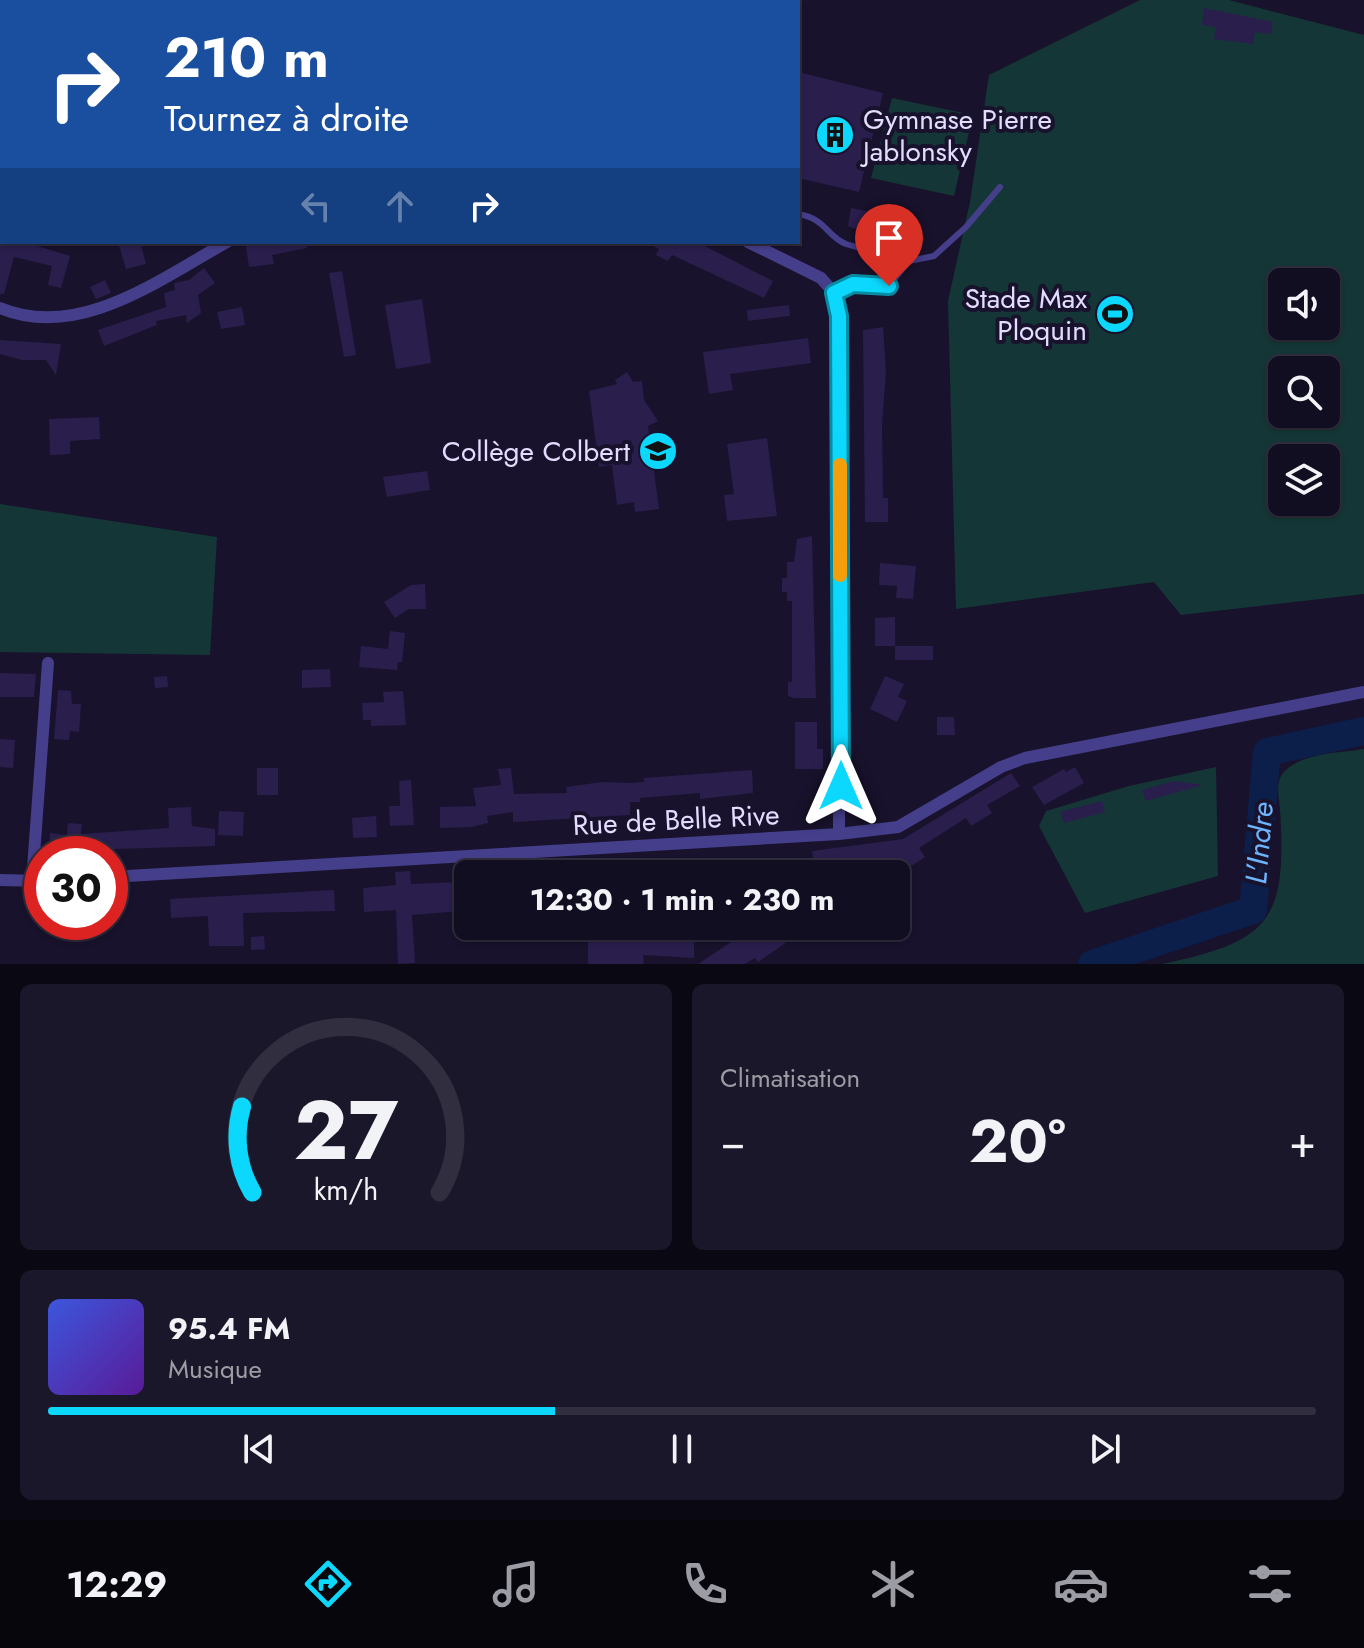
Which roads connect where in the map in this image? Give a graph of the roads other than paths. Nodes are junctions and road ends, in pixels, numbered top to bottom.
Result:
1 (1000, 187) dead end
2 (800, 214) edge
3 (223, 244) edge
4 (752, 244) edge
5 (909, 261) junction
6 (834, 293) junction
7 (0, 308) edge
8 (48, 663) dead end
9 (1364, 692) edge
10 (839, 834) junction
11 (39, 836) edge
12 (128, 876) edge
13 (0, 880) edge
14 (24, 881) edge

1 - 5 lane
2 - 5 lane
3 - 7 street
4 - 6 street
5 - 6 lane
6 - 10 street
8 - 11 street
9 - 10 street, Rue de Belle Rive
10 - 12 street, Rue de Belle Rive
13 - 14 street

